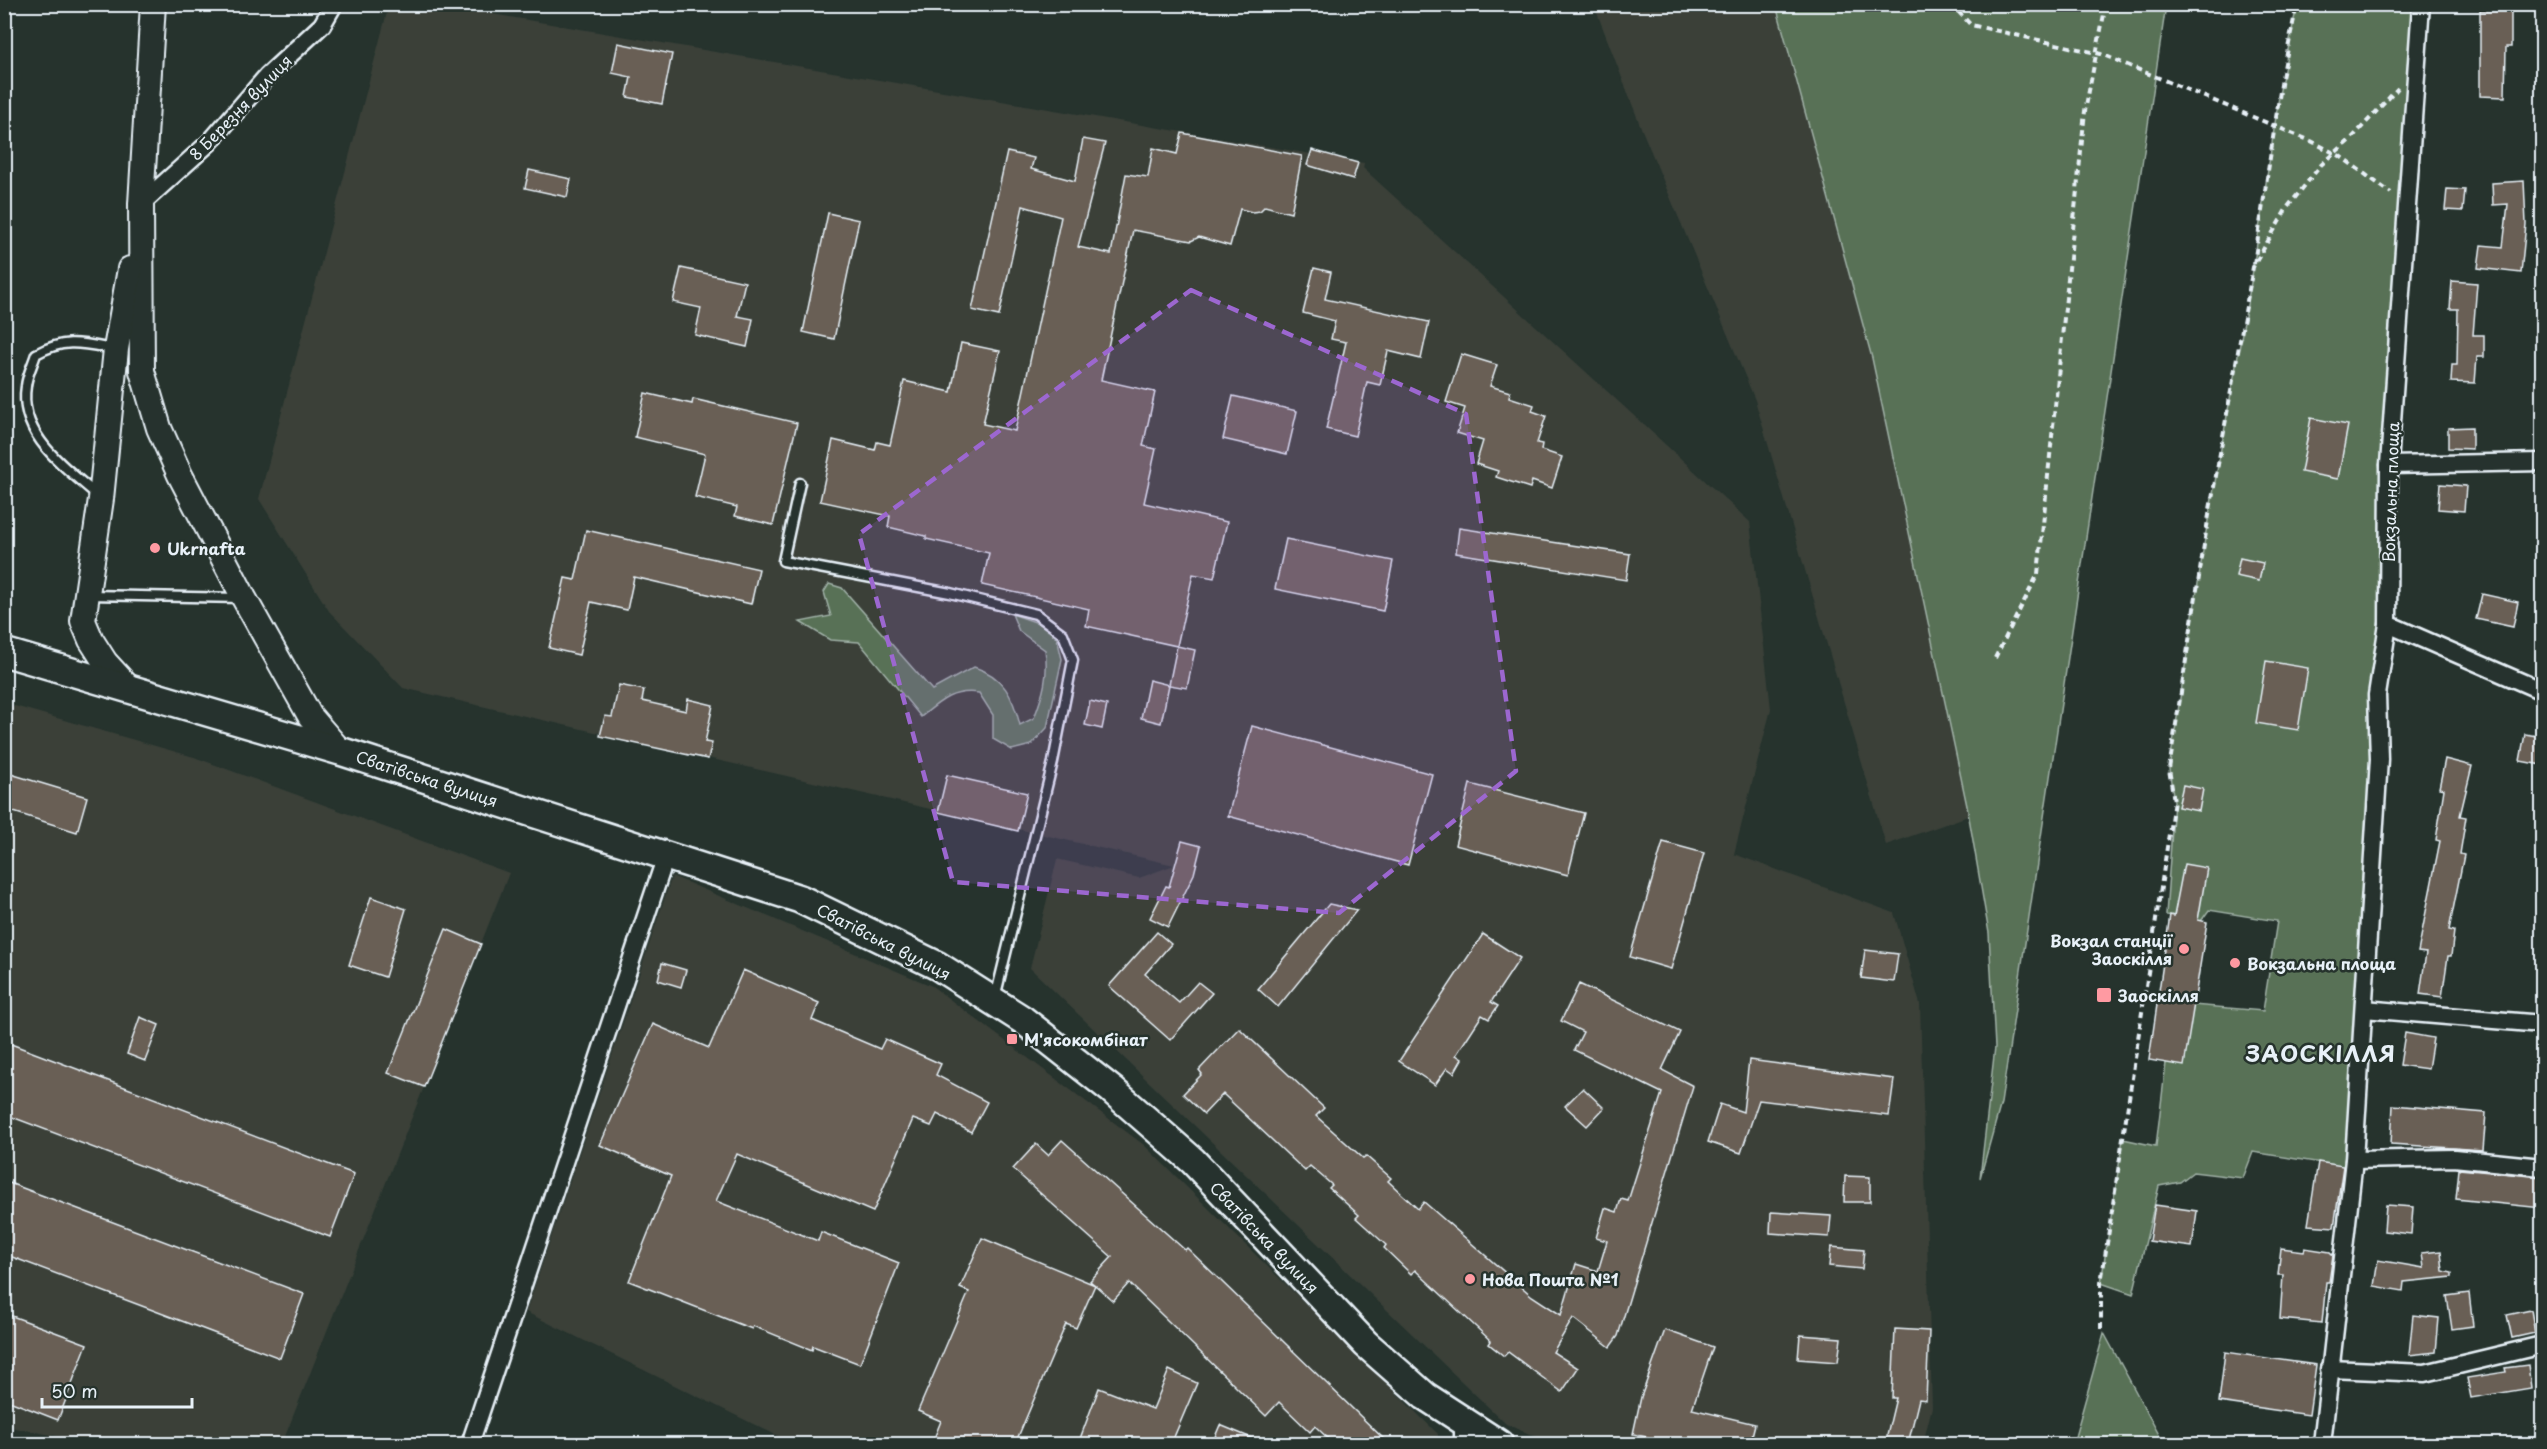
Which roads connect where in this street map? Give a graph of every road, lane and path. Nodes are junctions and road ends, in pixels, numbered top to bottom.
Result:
1 (153, 4) edge
2 (334, 4) edge
3 (1587, 4) edge
4 (1595, 4) edge
5 (1951, 4) edge
6 (2106, 4) edge
7 (2297, 4) edge
8 (2421, 4) edge
9 (2097, 53) junction
10 (2416, 68) junction
11 (2275, 126) junction
12 (2335, 153) junction
13 (141, 204) junction
14 (2407, 204) junction
15 (2253, 267) junction
16 (116, 349) junction
17 (2542, 462) edge
18 (2389, 465) junction
19 (800, 483) dead end
20 (101, 499) junction
21 (86, 595) junction
22 (244, 598) junction
23 (2388, 624) junction
24 (4, 652) edge
25 (1995, 658) dead end
26 (127, 686) junction
27 (2542, 691) edge
28 (340, 751) junction
29 (666, 856) junction
30 (994, 1002) junction
31 (2364, 1009) junction
32 (2542, 1024) edge
33 (2354, 1160) junction
34 (2542, 1167) edge
35 (2102, 1329) dead end
36 (2542, 1345) edge
37 (2329, 1369) junction
38 (1463, 1433) edge
39 (470, 1444) edge
40 (1498, 1444) edge
41 (2322, 1444) edge

1 - 13 street
2 - 13 street, 8 Березня вулиця
3 - 4 path
5 - 9 path
6 - 9 path
7 - 11 path
8 - 10 street, Вокзальна площа
9 - 11 path
9 - 25 path
10 - 12 path
10 - 14 street, Вокзальна площа
11 - 12 path
11 - 15 path
12 - 14 path
12 - 15 path
13 - 16 street
13 - 22 street
14 - 18 street, Вокзальна площа
15 - 35 path
16 - 20 street
16 - 20 lane
17 - 18 street
18 - 23 street, Вокзальна площа
19 - 30 lane
20 - 21 street
21 - 22 lane
21 - 26 street
22 - 28 street
23 - 27 street
23 - 31 street, Вокзальна площа
24 - 26 main road, Сватівська вулиця
26 - 28 main road, Сватівська вулиця
28 - 29 main road, Сватівська вулиця
29 - 30 main road, Сватівська вулиця
29 - 39 street
30 - 38 main road, Сватівська вулиця
31 - 32 street
31 - 33 street, Вокзальна площа
33 - 34 street
33 - 37 street, Вокзальна площа
36 - 37 street
37 - 41 street, Вокзальна площа
38 - 40 main road, Сватівська вулиця

